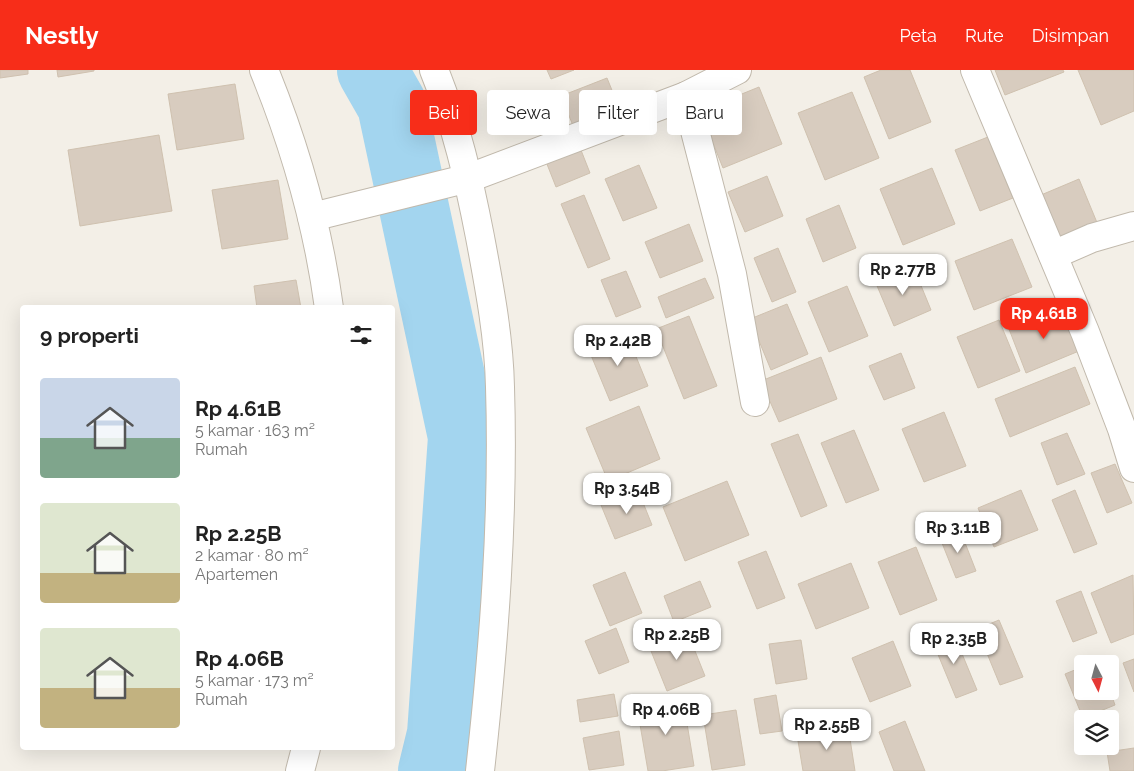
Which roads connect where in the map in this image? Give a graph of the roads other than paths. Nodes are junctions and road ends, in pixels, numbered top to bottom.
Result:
1 (264, 70) edge
2 (434, 70) edge
3 (737, 70) edge
4 (975, 70) edge
5 (698, 90) edge
6 (667, 103) edge
7 (696, 135) edge
8 (456, 181) junction
9 (312, 217) junction
10 (1134, 226) edge
11 (1053, 255) junction
12 (328, 305) edge
13 (754, 402) dead end
14 (1134, 468) edge
15 (305, 750) edge
16 (300, 771) edge
17 (480, 771) edge

1 - 9 street
2 - 8 street
3 - 5 street
4 - 11 street
6 - 8 street
7 - 13 street
8 - 9 street
8 - 17 street
9 - 12 street
10 - 11 street
11 - 14 street
15 - 16 street

